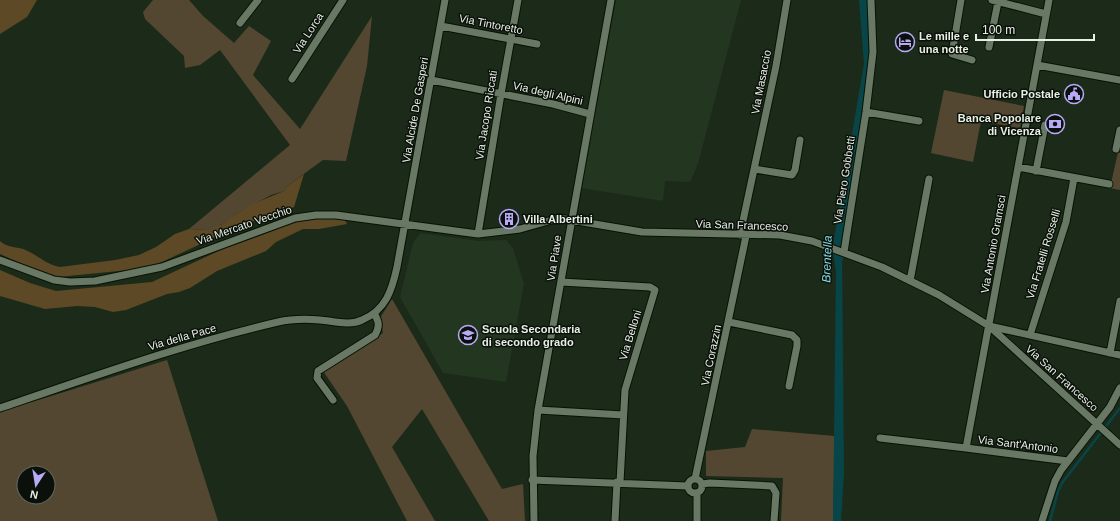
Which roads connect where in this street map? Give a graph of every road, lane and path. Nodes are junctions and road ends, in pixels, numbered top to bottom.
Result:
1 (258, 0) edge
2 (342, 0) edge
3 (445, 0) edge
4 (518, 0) edge
5 (610, 0) edge
6 (787, 0) edge
7 (871, 0) edge
8 (961, 0) edge
9 (1049, 0) edge
10 (995, 1) edge
11 (1046, 14) junction
12 (240, 23) dead end
13 (441, 26) junction
14 (510, 39) junction
15 (537, 44) dead end
16 (989, 47) dead end
17 (972, 60) dead end
18 (1037, 65) junction
19 (292, 79) dead end
20 (431, 80) junction
21 (1120, 80) edge
22 (501, 94) junction
23 (866, 112) junction
24 (590, 114) junction
25 (919, 121) dead end
26 (1045, 125) dead end
27 (1120, 130) edge
28 (800, 140) dead end
29 (1116, 149) dead end
30 (1018, 167) junction
31 (754, 169) junction
32 (1036, 171) junction
33 (1074, 178) junction
34 (929, 179) dead end
35 (1109, 184) dead end
36 (571, 219) junction
37 (406, 223) junction
38 (478, 234) junction
39 (743, 235) junction
40 (844, 252) junction
41 (0, 260) edge
42 (910, 281) junction
43 (561, 282) junction
44 (1120, 301) edge
45 (374, 313) junction
46 (729, 322) junction
47 (989, 326) junction
48 (1030, 335) junction
49 (1110, 352) junction
50 (1120, 355) edge
51 (789, 386) dead end
52 (1120, 388) edge
53 (333, 400) dead end
54 (0, 408) edge
55 (538, 410) junction
56 (623, 415) junction
57 (1098, 425) junction
58 (880, 438) dead end
59 (1120, 445) edge
60 (966, 448) junction
61 (1068, 461) junction
62 (695, 479) junction
63 (532, 480) junction
64 (619, 482) junction
65 (702, 484) junction
66 (688, 486) junction
67 (697, 493) junction
68 (534, 521) edge
69 (615, 521) edge
70 (697, 521) edge
71 (774, 521) edge
72 (1042, 521) edge

1 - 12 street
2 - 19 street, Via Lorca
3 - 13 street, Via Alcide De Gasperi
4 - 14 street, Via Jacopo Riccati
5 - 24 street, Via Piave
6 - 31 street, Via Masaccio
7 - 23 street, Via Piero Gobbetti
8 - 17 street
9 - 11 street, Via Antonio Gramsci
10 - 11 street
10 - 16 street
11 - 18 street, Via Antonio Gramsci
13 - 14 street, Via Tintoretto
13 - 20 street, Via Alcide De Gasperi
14 - 15 street, Via Tintoretto
14 - 22 street, Via Jacopo Riccati
18 - 21 street
18 - 30 street, Via Antonio Gramsci
20 - 22 street, Via degli Alpini
20 - 37 street, Via Alcide De Gasperi
22 - 24 street, Via degli Alpini
22 - 38 street, Via Jacopo Riccati
23 - 25 street
23 - 40 street, Via Piero Gobbetti
24 - 36 street, Via Piave
26 - 32 street
27 - 29 street
28 - 31 street
30 - 32 street
30 - 47 street, Via Antonio Gramsci
31 - 39 street, Via Masaccio
32 - 33 street
33 - 35 street
33 - 48 street, Via Fratelli Rosselli
34 - 42 street
36 - 38 street, Via Mercato Vecchio
36 - 39 street, Via San Francesco
36 - 43 street, Via Piave
37 - 38 street, Via Mercato Vecchio
37 - 41 street, Via Mercato Vecchio
37 - 45 street, Via della Pace
39 - 40 street, Via San Francesco
39 - 46 street, Via Corazzin
40 - 42 street, Via San Francesco
42 - 47 street, Via San Francesco
43 - 55 street, Via Piave
43 - 56 street, Via Belloni
44 - 49 street
45 - 53 street
45 - 54 street, Via della Pace
46 - 51 street
46 - 62 street, Via Corazzin
47 - 48 street
47 - 57 street, Via San Francesco
47 - 60 street
48 - 49 street
49 - 50 street
52 - 57 street
55 - 56 street
55 - 63 street, Via Piave
56 - 64 street, Via Belloni
57 - 59 street, Via San Francesco
57 - 61 street, Via Sant'Antonio
58 - 60 street
60 - 61 street, Via Sant'Antonio
61 - 72 street, Via Sant'Antonio
62 - 65 street
62 - 66 street
63 - 64 street
63 - 68 street, Via Piave
64 - 66 street
64 - 69 street, Via Belloni
65 - 67 street
65 - 71 street
66 - 67 street
67 - 70 street

